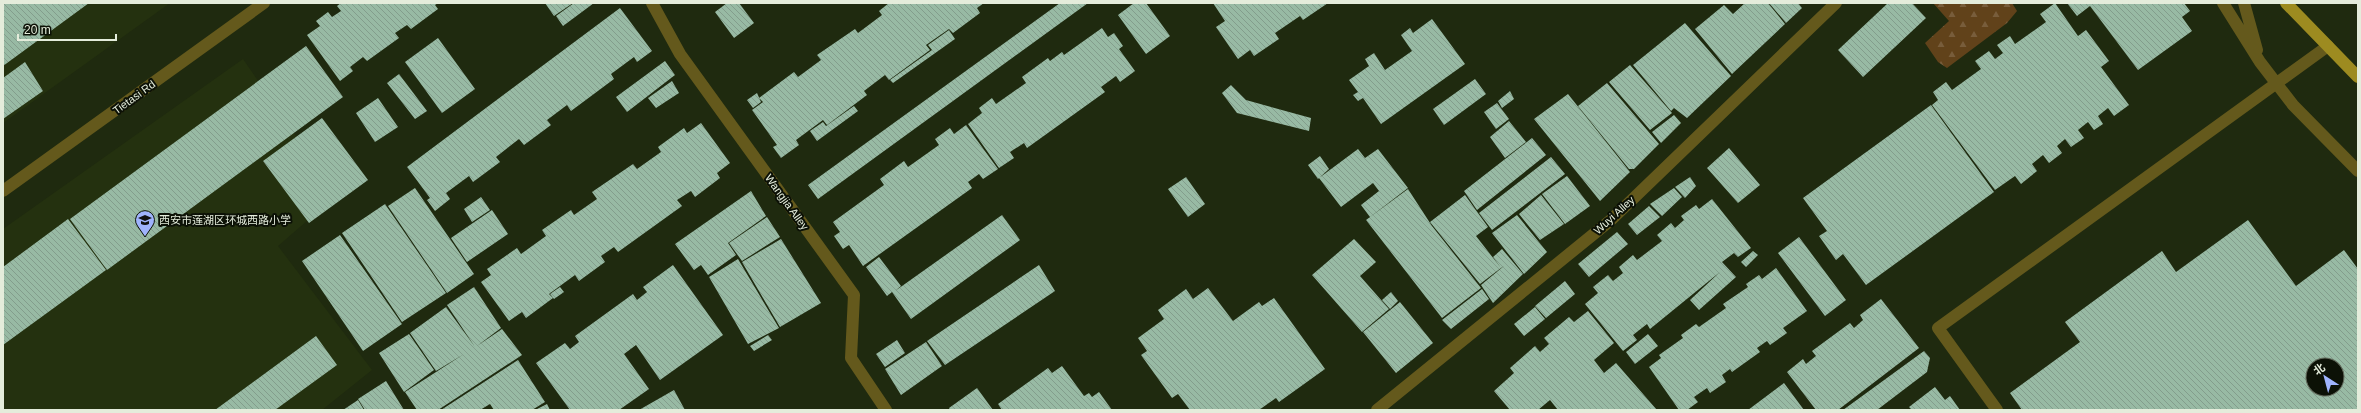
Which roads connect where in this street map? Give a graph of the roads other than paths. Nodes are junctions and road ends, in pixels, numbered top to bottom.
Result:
1 (264, 3) edge
2 (652, 3) edge
3 (1836, 3) edge
4 (2223, 3) edge
5 (2244, 3) edge
6 (2286, 3) edge
7 (2328, 46) junction
8 (2260, 62) junction
9 (2358, 77) edge
10 (2276, 83) junction
11 (2358, 171) edge
12 (3, 191) edge
13 (886, 410) edge
14 (1377, 410) edge
15 (1997, 410) edge

1 - 12 street, Tietasi Rd
2 - 13 street, Wangjia Alley
3 - 14 street, Wuyi Alley
4 - 8 street
5 - 8 street
6 - 7 main road
7 - 9 main road
7 - 10 street
8 - 10 street
10 - 11 street
10 - 15 street

